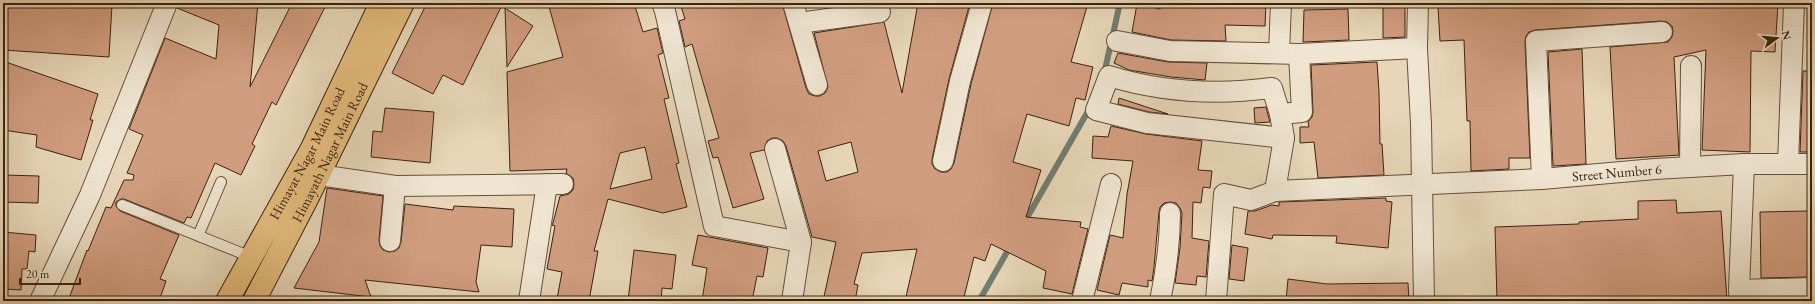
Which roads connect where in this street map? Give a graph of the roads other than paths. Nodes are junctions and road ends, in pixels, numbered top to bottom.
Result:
1 (167, 3) edge
2 (381, 3) edge
3 (403, 3) edge
4 (662, 3) edge
5 (793, 3) edge
6 (982, 3) edge
7 (1281, 3) edge
8 (1418, 3) edge
9 (1794, 3) edge
10 (880, 12) dead end
11 (799, 23) junction
12 (1662, 32) dead end
13 (1117, 41) dead end
14 (1416, 48) junction
15 (1279, 53) junction
16 (1299, 54) junction
17 (1691, 66) dead end
18 (816, 85) dead end
19 (1280, 114) junction
20 (1284, 138) junction
21 (775, 149) dead end
22 (943, 162) dead end
23 (1744, 164) junction
24 (1788, 164) junction
25 (1812, 164) edge
26 (1690, 167) junction
27 (319, 175) junction
28 (1542, 179) junction
29 (221, 182) dead end
30 (1111, 184) dead end
31 (1421, 184) junction
32 (395, 186) junction
33 (1275, 191) junction
34 (122, 205) dead end
35 (1170, 213) dead end
36 (198, 236) junction
37 (390, 241) dead end
38 (801, 242) junction
39 (251, 257) junction
40 (1812, 288) edge
41 (1740, 296) edge
42 (40, 301) edge
43 (227, 301) edge
44 (254, 301) edge
45 (529, 301) edge
46 (792, 301) edge
47 (1082, 301) edge
48 (1160, 301) edge
49 (1216, 301) edge
50 (1424, 301) edge

1 - 42 street
2 - 39 main road, Himayat Nagar Main Road
3 - 27 main road, Himayath Nagar Main Road
4 - 38 street
5 - 11 street
6 - 22 street
7 - 15 street
8 - 14 street
9 - 24 street
10 - 11 street
11 - 18 street
12 - 28 street
13 - 15 street
14 - 16 street
14 - 31 street
15 - 16 street
16 - 19 street
17 - 26 street
19 - 20 street
19 - 20 street
20 - 33 street
21 - 38 street
23 - 24 street, Street Number 6
23 - 26 street, Street Number 6
23 - 41 street
24 - 25 street, Street Number 6
26 - 28 street, Street Number 6
27 - 32 street
27 - 44 main road, Himayath Nagar Main Road
28 - 31 street, Street Number 6
29 - 36 lane
30 - 47 street
31 - 33 street, Street Number 6
31 - 50 street
32 - 37 street
32 - 45 street
33 - 49 street, Street Number 6
34 - 36 lane
35 - 48 street
36 - 39 lane
38 - 46 street
39 - 43 main road, Himayat Nagar Main Road
40 - 41 street

